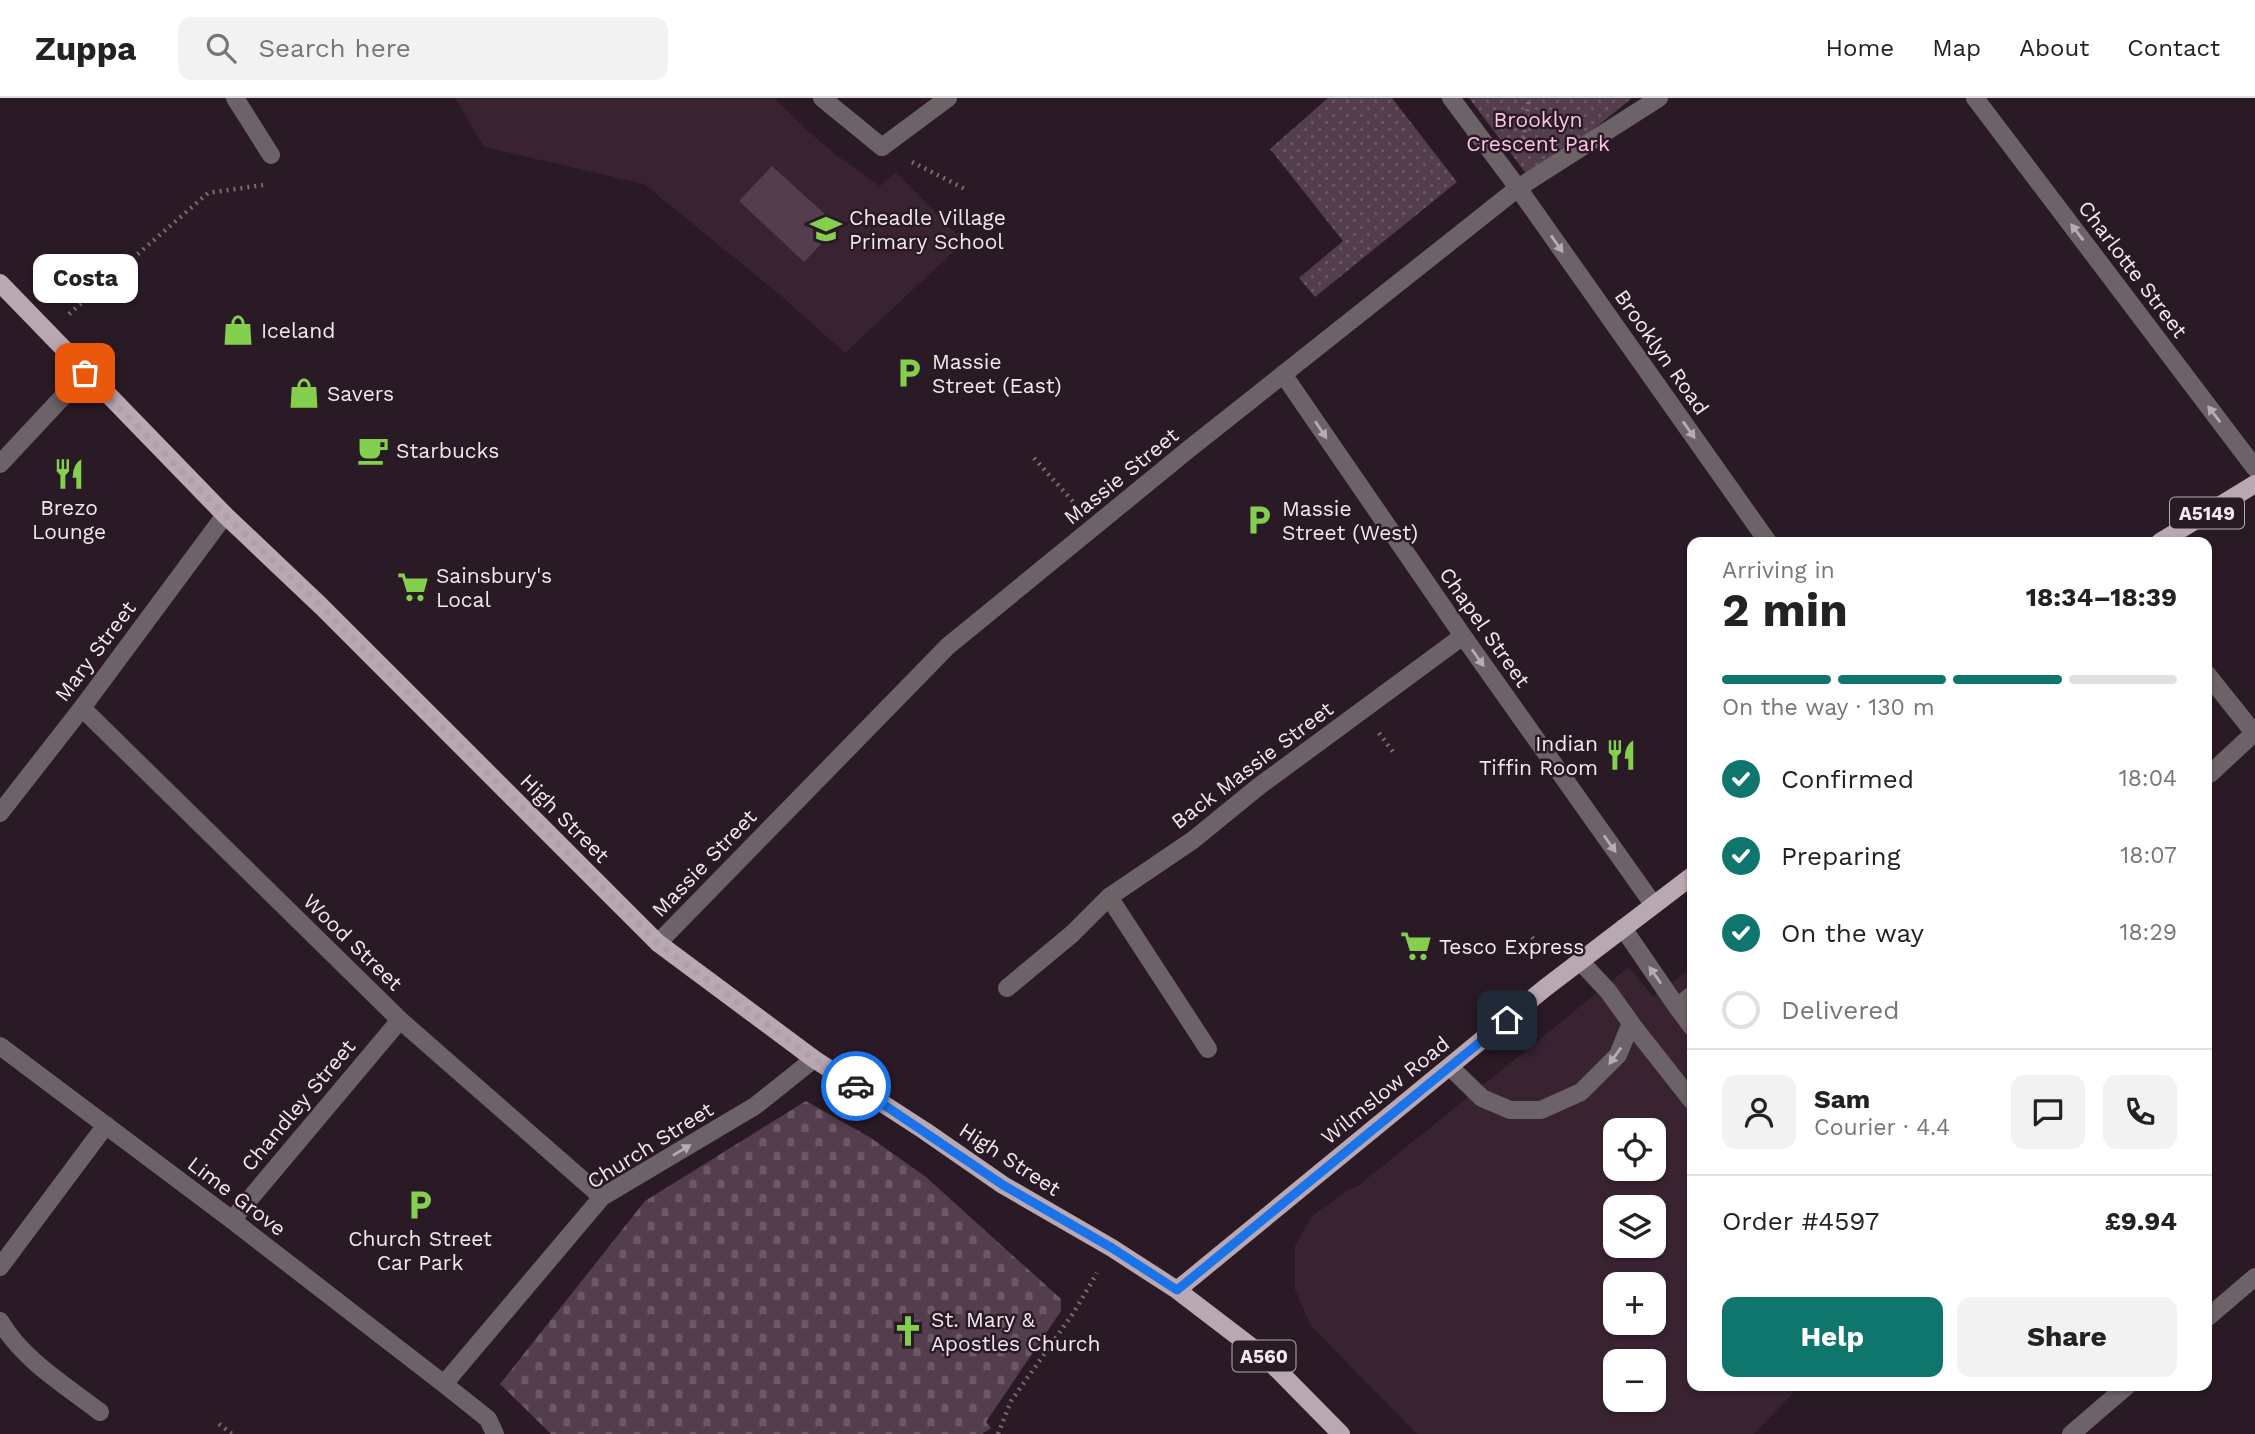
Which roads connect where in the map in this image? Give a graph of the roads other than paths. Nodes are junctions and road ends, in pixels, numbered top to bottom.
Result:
1 (235, 98) edge
2 (822, 98) edge
3 (948, 98) edge
4 (1451, 98) edge
5 (1659, 98) edge
6 (1975, 98) edge
7 (271, 156) dead end
8 (1518, 188) junction
9 (0, 283) edge
10 (85, 373) junction
11 (1283, 374) junction
12 (0, 464) edge
13 (2255, 468) edge
14 (2255, 484) edge
15 (225, 515) junction
16 (1764, 537) edge
17 (2168, 537) edge
18 (1462, 636) junction
19 (2212, 680) edge
20 (82, 708) junction
21 (2212, 772) edge
22 (0, 813) edge
23 (1687, 880) edge
24 (1109, 897) junction
25 (1653, 904) junction
26 (1623, 928) junction
27 (658, 943) junction
28 (1580, 961) junction
29 (1007, 988) dead end
30 (1687, 999) edge
31 (1677, 1007) junction
32 (400, 1020) junction
33 (1687, 1020) edge
34 (1629, 1021) junction
35 (0, 1046) edge
36 (1208, 1049) dead end
37 (814, 1059) junction
38 (1450, 1066) junction
39 (1687, 1095) edge
40 (106, 1125) junction
41 (602, 1197) junction
42 (232, 1220) junction
43 (0, 1268) edge
44 (2255, 1277) edge
45 (1177, 1290) junction
46 (2212, 1314) edge
47 (0, 1321) edge
48 (444, 1384) junction
49 (2121, 1391) edge
50 (100, 1412) dead end
51 (495, 1434) edge
52 (1342, 1434) edge
53 (2071, 1434) edge

1 - 7 street
2 - 3 street
4 - 8 street, Brooklyn Road
5 - 8 street, Massie Street
13 -> 6 street, Charlotte Street
8 - 11 street, Massie Street
8 -> 16 street, Brooklyn Road
9 - 10 main road, High Street / A560
10 - 12 street
10 - 15 main road, High Street / A560
11 -> 18 street, Chapel Street
11 - 27 street, Massie Street
14 - 17 main road, A5149
15 - 20 street, Mary Street
15 - 27 main road, High Street / A560
18 - 24 street, Back Massie Street
18 -> 25 street, Chapel Street
19 - 21 street
20 - 22 street, Mary Street
20 - 32 street, Wood Street
23 - 25 main road, Wilmslow Road
24 - 29 street, Back Massie Street
24 - 36 street
25 - 26 main road, Wilmslow Road
26 - 28 main road, Wilmslow Road
31 -> 26 street
27 - 37 main road, High Street / A560
28 - 34 street
28 - 38 main road, Wilmslow Road
30 - 31 street
31 - 33 street
32 - 41 street, Wood Street
32 - 42 street, Chandley Street
34 -> 38 street
34 - 39 street
35 - 40 street, Lime Grove
41 -> 37 street, Church Street
37 - 45 main road, High Street / A560
38 - 45 main road, Wilmslow Road
40 - 42 street, Lime Grove
40 - 43 street
41 - 48 street, Church Street
42 - 48 street, Lime Grove
44 - 46 street
45 - 52 main road, A560
47 - 50 street
48 - 51 street, Lime Grove
49 - 53 street

